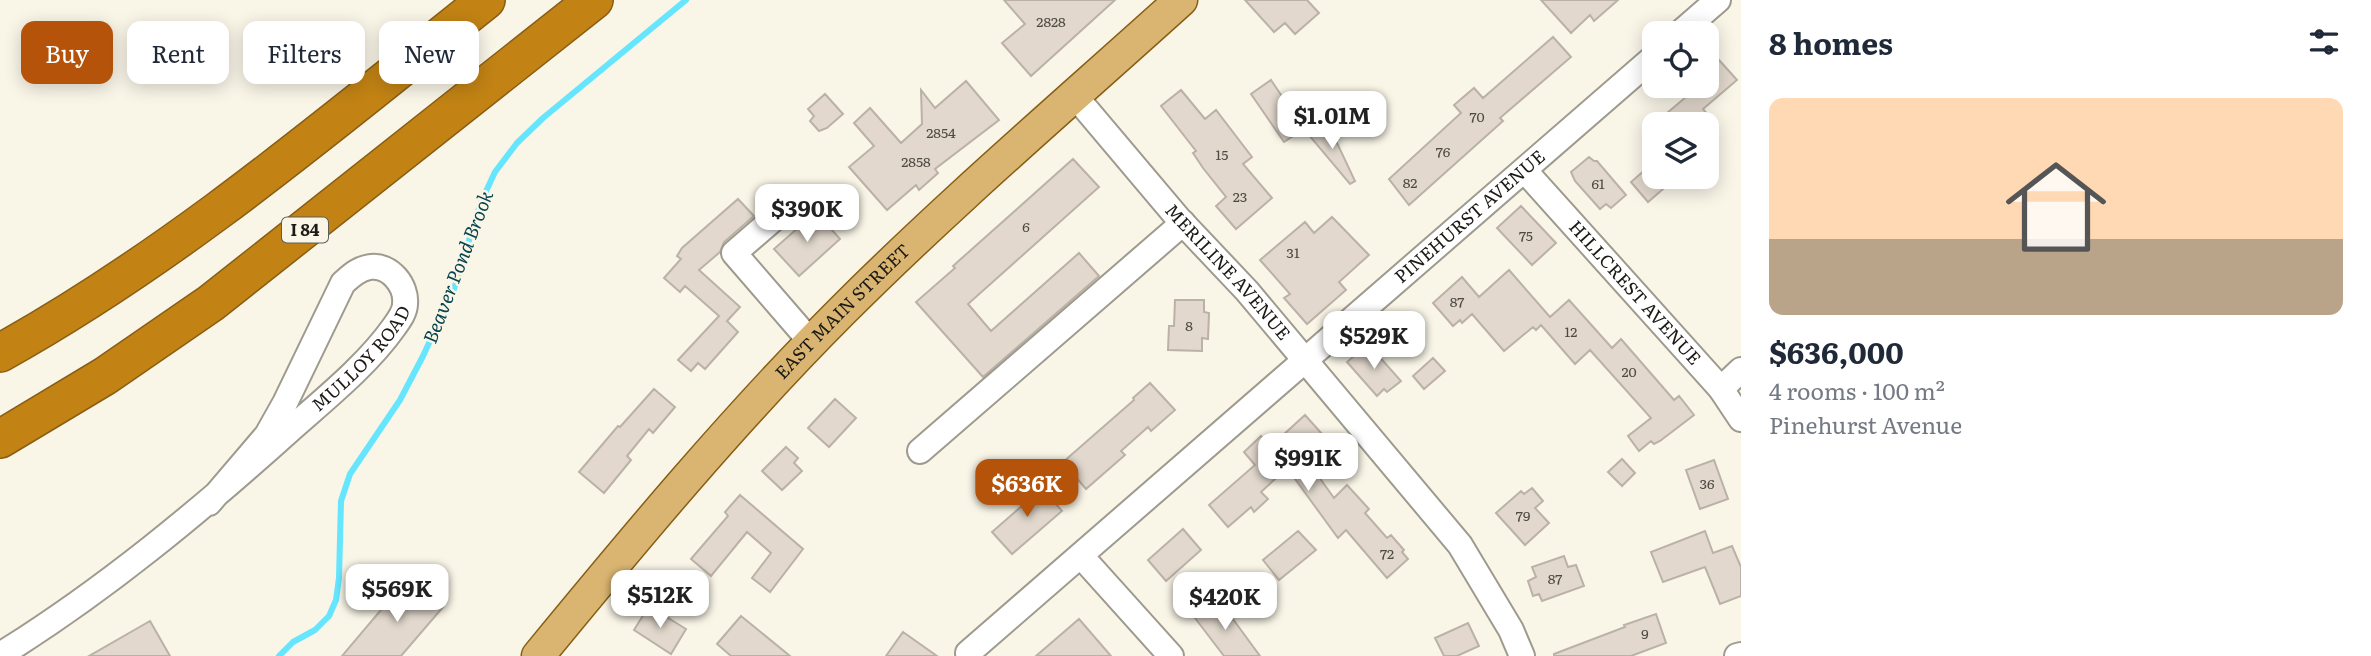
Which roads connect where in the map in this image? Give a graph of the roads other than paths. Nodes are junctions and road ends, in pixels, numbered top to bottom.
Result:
1 (486, 0) edge
2 (594, 0) edge
3 (1181, 0) edge
4 (1718, 0) edge
5 (1694, 21) edge
6 (1642, 68) edge
7 (1075, 96) junction
8 (1525, 171) junction
9 (784, 211) dead end
10 (1183, 223) junction
11 (811, 342) junction
12 (0, 353) edge
13 (1305, 361) junction
14 (1741, 370) edge
15 (1721, 389) junction
16 (1741, 419) edge
17 (0, 439) edge
18 (920, 451) dead end
19 (209, 503) junction
20 (1081, 556) junction
21 (552, 638) edge
22 (968, 653) dead end
23 (0, 655) edge
24 (1171, 656) edge
25 (1522, 656) edge

1 - 12 highway
2 - 17 highway, I 84
3 - 7 main road, EAST MAIN STREET
4 - 5 street
6 - 8 street, PINEHURST AVENUE
7 - 10 street, MERILINE AVENUE
7 - 11 main road, EAST MAIN STREET
8 - 13 street, PINEHURST AVENUE
8 - 15 street, HILLCREST AVENUE
9 - 11 street
10 - 13 street, MERILINE AVENUE
10 - 18 street
11 - 21 main road, EAST MAIN STREET
13 - 20 street, PINEHURST AVENUE
13 - 25 street, MERILINE AVENUE
14 - 15 street
15 - 16 street, HILLCREST AVENUE
19 - 19 street, MULLOY ROAD
19 - 23 street, MULLOY ROAD
20 - 22 street, PINEHURST AVENUE
20 - 24 street

